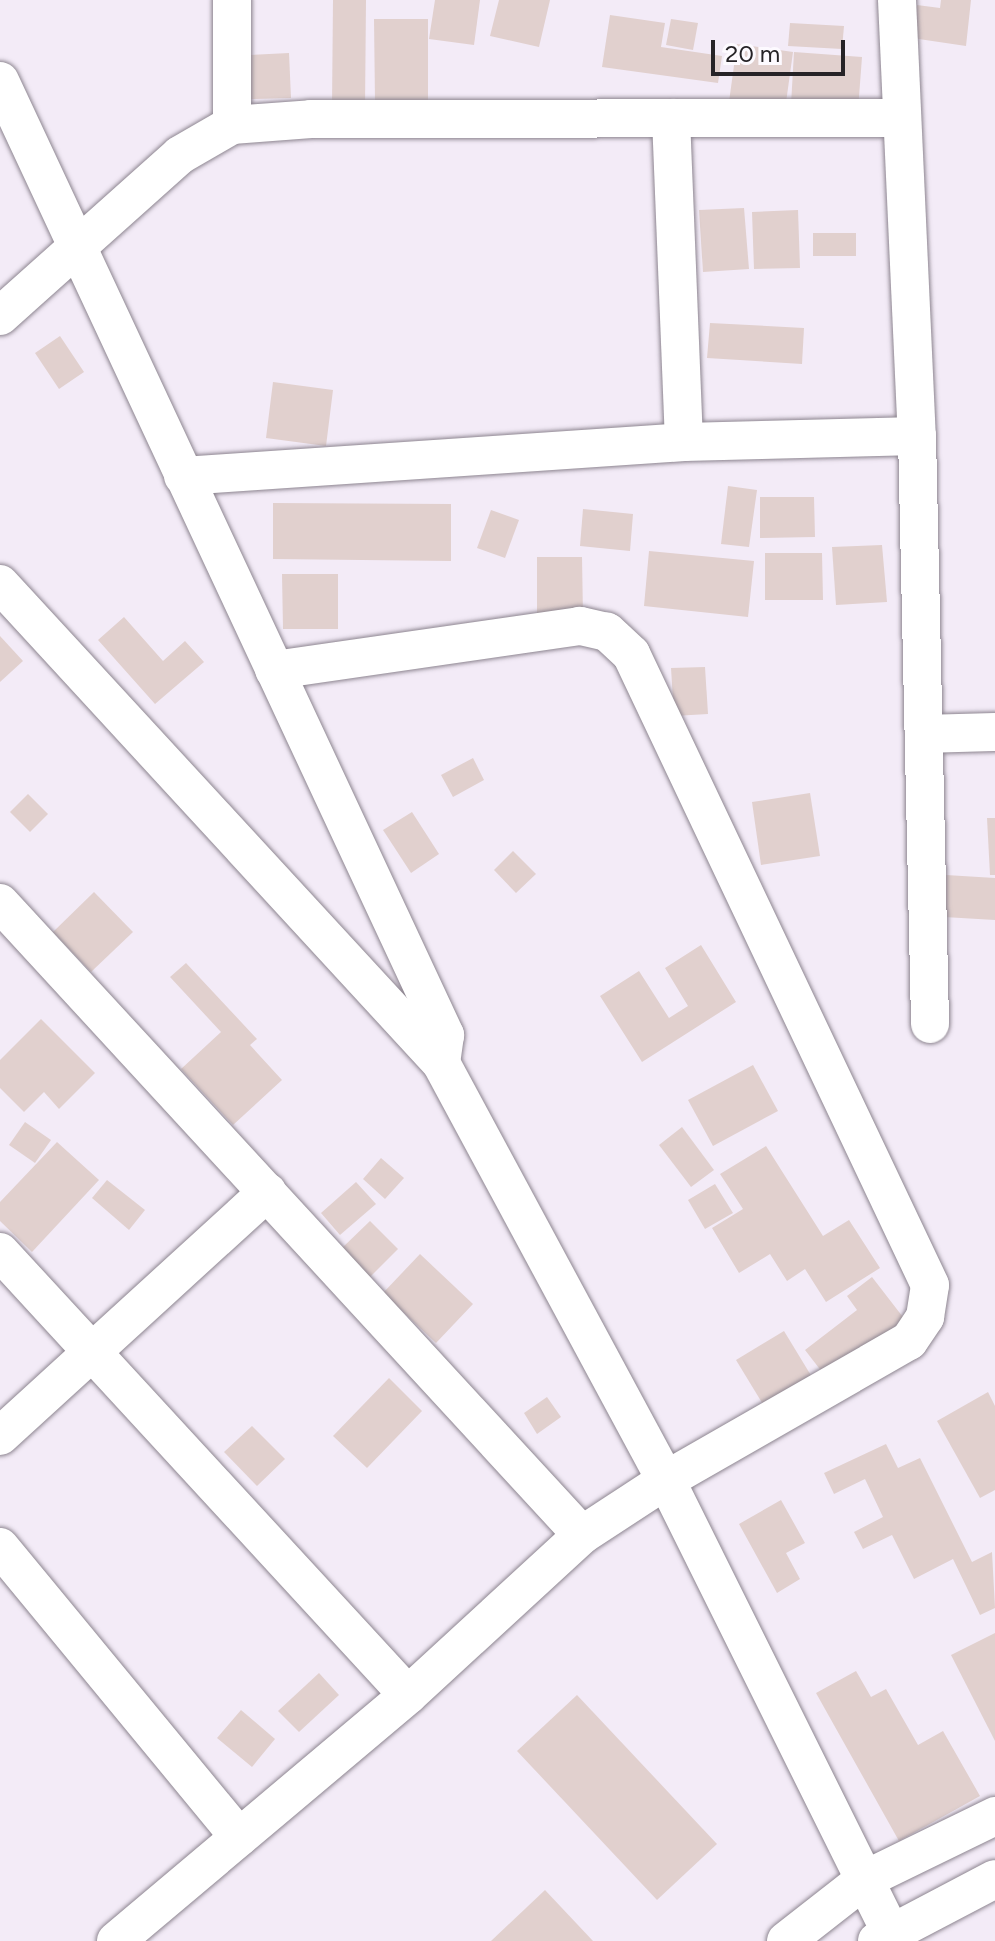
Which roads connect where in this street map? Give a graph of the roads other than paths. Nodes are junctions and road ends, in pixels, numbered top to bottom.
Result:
1 (232, 0) edge
2 (897, 0) edge
3 (0, 81) edge
4 (671, 118) junction
5 (901, 118) junction
6 (232, 125) junction
7 (77, 245) junction
8 (0, 316) edge
9 (917, 436) junction
10 (684, 442) junction
11 (183, 476) junction
12 (0, 584) edge
13 (274, 670) junction
14 (995, 732) edge
15 (924, 734) junction
16 (0, 903) edge
17 (930, 1024) dead end
18 (441, 1063) junction
19 (267, 1192) junction
20 (0, 1252) edge
21 (92, 1352) junction
22 (0, 1436) edge
23 (666, 1480) junction
24 (582, 1535) junction
25 (0, 1547) edge
26 (408, 1695) junction
27 (995, 1816) edge
28 (239, 1837) junction
29 (995, 1879) edge
30 (864, 1880) junction
31 (887, 1938) edge
32 (116, 1941) edge
33 (786, 1941) edge

1 - 6 street
2 - 5 street
3 - 7 street
4 - 5 street
4 - 6 street
4 - 10 street
5 - 9 street
6 - 7 street
7 - 8 street
7 - 11 street
9 - 10 street
9 - 15 street
10 - 11 street
11 - 13 street
12 - 18 street
13 - 18 street
13 - 23 street
14 - 15 street
15 - 17 street
16 - 19 street
18 - 23 street
19 - 21 street
19 - 24 street
20 - 21 street
21 - 22 street
21 - 26 street
23 - 24 street
23 - 30 street
24 - 26 street
25 - 28 street
26 - 28 street
27 - 30 street
28 - 32 street
29 - 31 street
30 - 31 street
30 - 33 street

